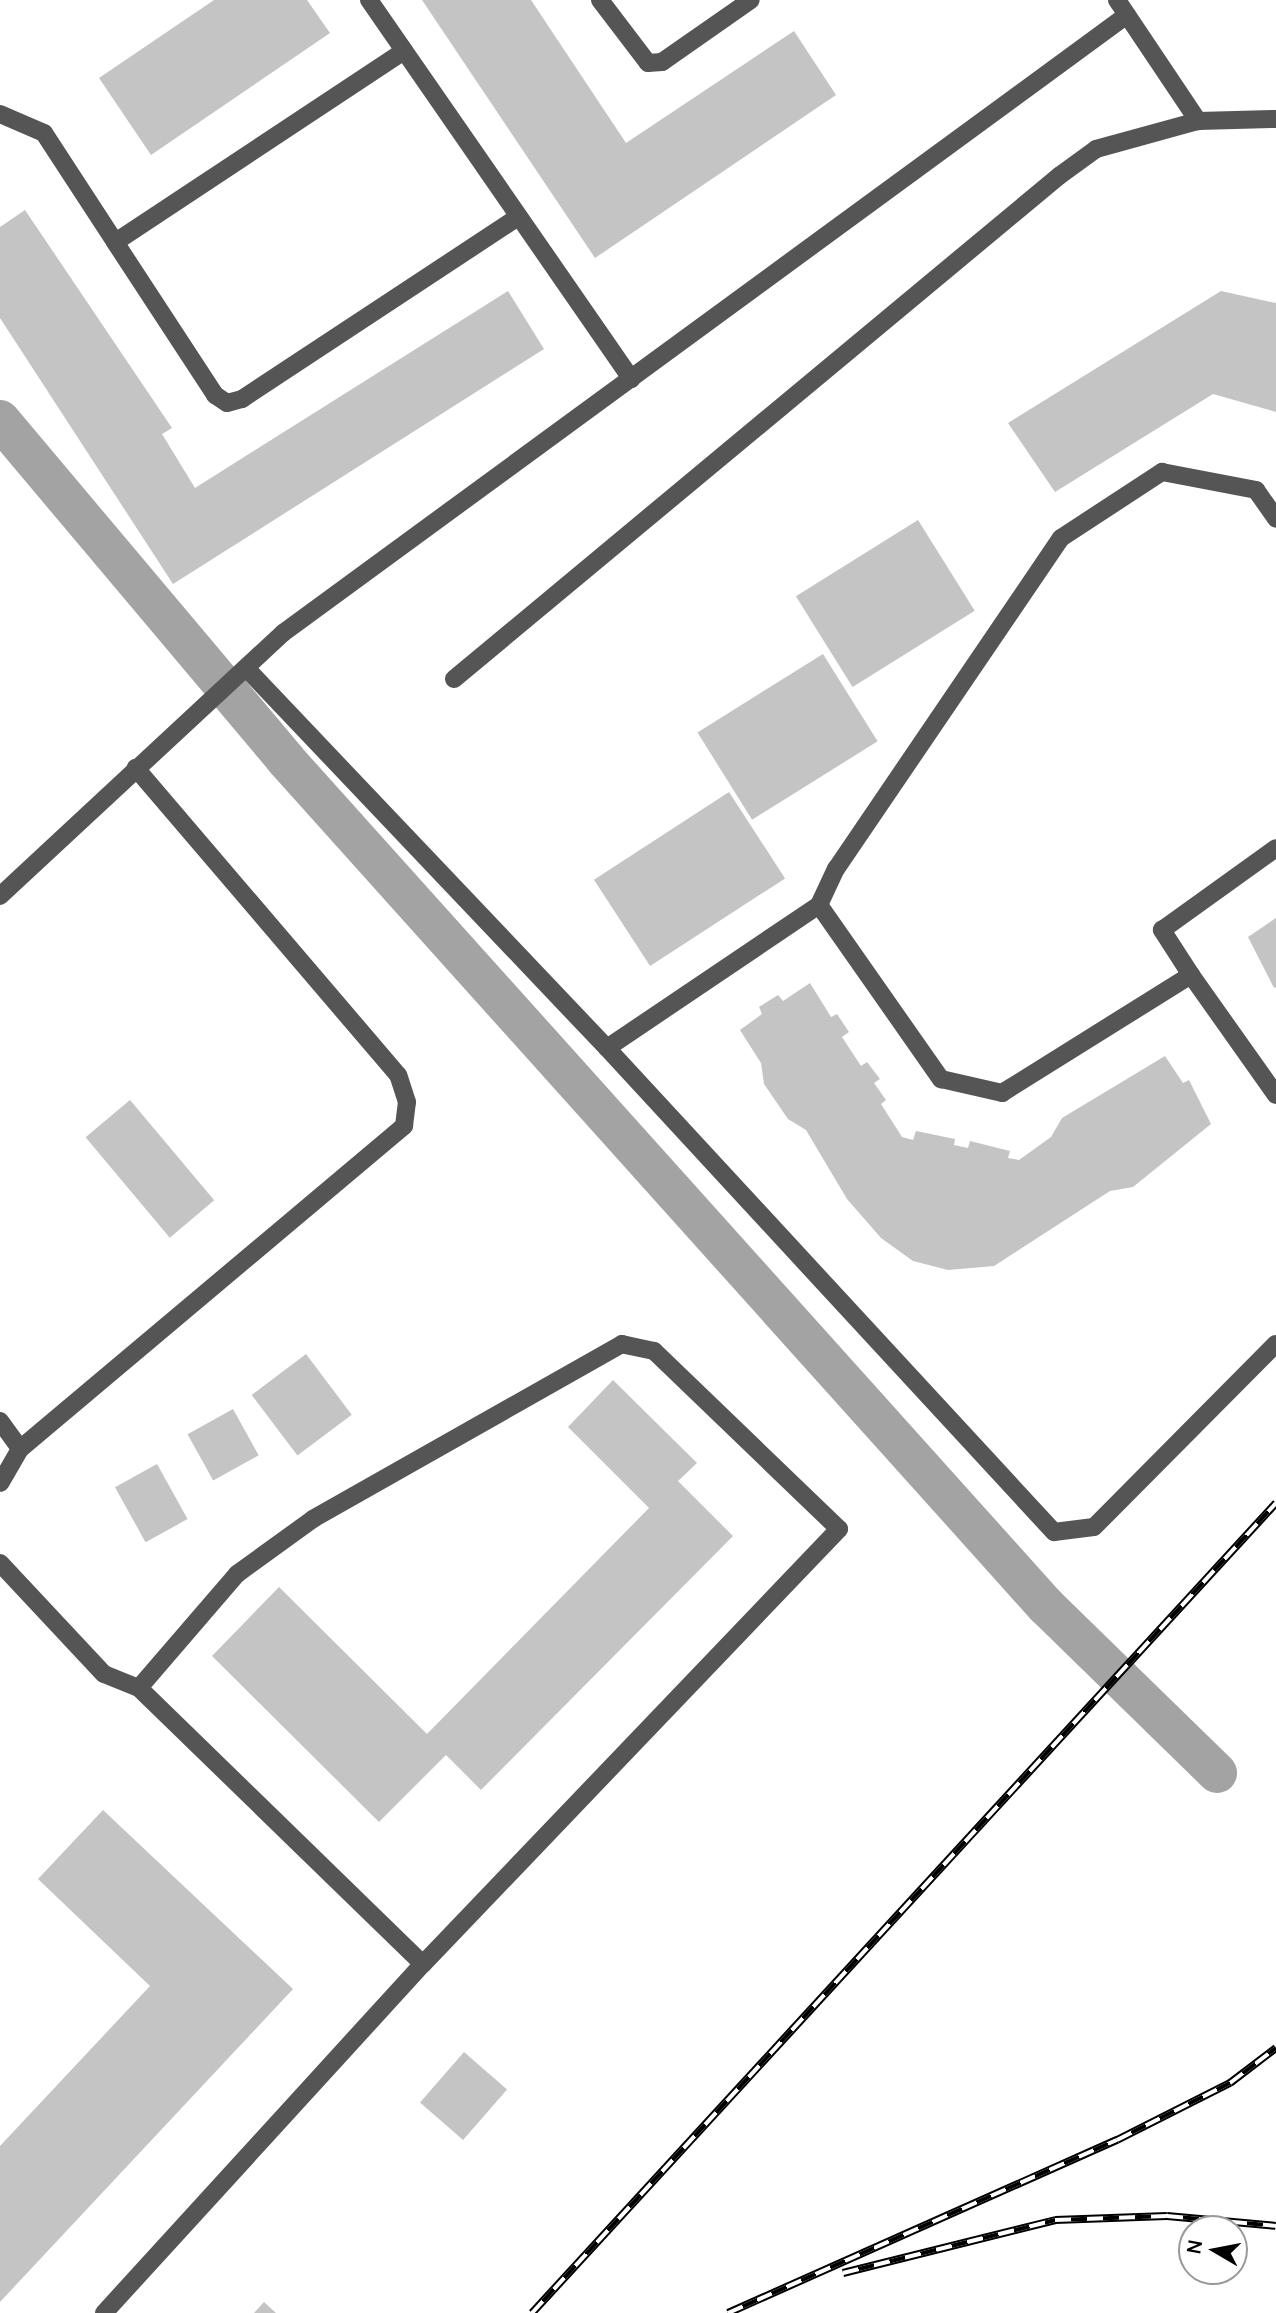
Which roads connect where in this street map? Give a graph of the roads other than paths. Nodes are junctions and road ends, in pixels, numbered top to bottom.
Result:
1 (369, 0) edge
2 (600, 0) edge
3 (751, 0) edge
4 (1122, 7) edge
5 (404, 51) junction
6 (0, 114) edge
7 (1276, 119) edge
8 (1198, 121) junction
9 (518, 217) junction
10 (115, 242) junction
11 (631, 379) junction
12 (1276, 519) edge
13 (246, 668) junction
14 (454, 679) dead end
15 (136, 768) junction
16 (1276, 848) edge
17 (0, 897) edge
18 (819, 905) junction
19 (1191, 975) junction
20 (607, 1048) junction
21 (1276, 1095) edge
22 (1276, 1344) edge
23 (0, 1421) edge
24 (20, 1449) junction
25 (0, 1483) edge
26 (0, 1563) edge
27 (139, 1688) junction
28 (423, 1965) junction
29 (104, 2313) edge

1 - 5 street
2 - 3 street
4 - 8 street
4 - 11 street
5 - 9 street
5 - 10 street
6 - 10 street
7 - 8 street
8 - 14 street
9 - 10 street
9 - 11 street
11 - 13 street
12 - 18 street
13 - 15 street
13 - 20 street
15 - 17 street
15 - 24 street
16 - 19 street
18 - 19 street
18 - 20 street
19 - 21 street
20 - 22 street
23 - 24 street
24 - 25 street
26 - 27 street
27 - 28 street
27 - 28 street
28 - 29 street

